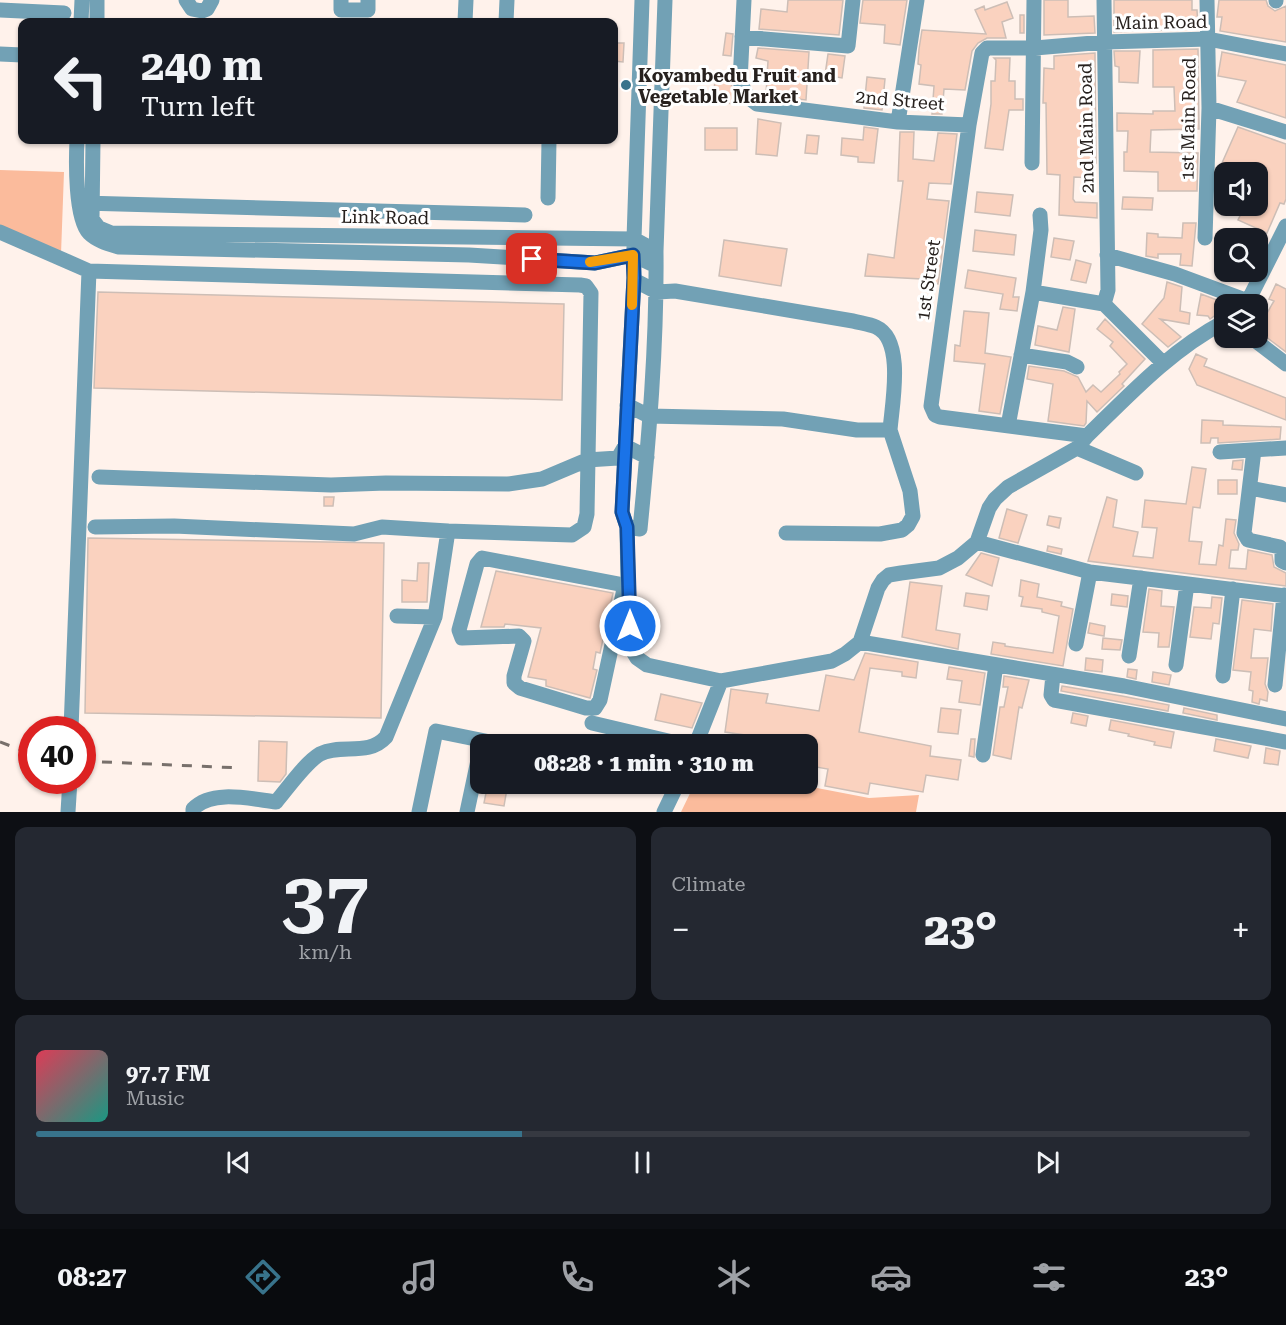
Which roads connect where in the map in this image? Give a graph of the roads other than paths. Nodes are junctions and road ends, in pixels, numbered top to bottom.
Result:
1 (82, 0) edge
2 (98, 0) edge
3 (186, 0) edge
4 (212, 0) edge
5 (342, 0) edge
6 (368, 0) edge
7 (466, 0) edge
8 (507, 0) edge
9 (642, 0) edge
10 (665, 0) edge
11 (744, 0) edge
12 (853, 0) edge
13 (917, 0) edge
14 (1034, 0) edge
15 (1104, 0) edge
16 (1207, 0) edge
17 (0, 10) edge
18 (64, 12) edge
19 (81, 18) edge
20 (96, 18) edge
21 (465, 18) edge
22 (506, 18) edge
23 (742, 37) junction
24 (1208, 39) junction
25 (1105, 42) junction
26 (1035, 48) junction
27 (0, 54) edge
28 (1286, 54) edge
29 (18, 55) edge
30 (1209, 108) junction
31 (898, 122) junction
32 (969, 125) junction
33 (1286, 132) edge
34 (77, 144) edge
35 (93, 144) edge
36 (549, 144) edge
37 (1032, 163) dead end
38 (548, 198) dead end
39 (86, 203) junction
40 (525, 215) dead end
41 (1040, 215) dead end
42 (1286, 226) edge
43 (0, 232) edge
44 (1205, 238) dead end
45 (634, 239) junction
46 (633, 255) junction
47 (1107, 255) junction
48 (656, 259) junction
49 (89, 271) junction
50 (634, 280) junction
51 (657, 292) junction
52 (1033, 292) junction
53 (1224, 294) edge
54 (1251, 294) edge
55 (1104, 304) junction
56 (1214, 327) edge
57 (1266, 348) edge
58 (1021, 355) junction
59 (1163, 363) junction
60 (1286, 363) edge
61 (1077, 367) dead end
62 (627, 405) junction
63 (649, 416) junction
64 (1008, 426) junction
65 (890, 430) junction
66 (1087, 436) junction
67 (625, 446) junction
68 (1077, 448) junction
69 (1286, 448) edge
70 (1254, 450) junction
71 (1220, 452) dead end
72 (647, 457) junction
73 (587, 460) junction
74 (1136, 473) dead end
75 (99, 477) dead end
76 (1250, 488) junction
77 (1286, 495) edge
78 (95, 527) dead end
79 (627, 527) junction
80 (448, 531) junction
81 (786, 533) dead end
82 (977, 542) junction
83 (1286, 563) edge
84 (1090, 572) junction
85 (1141, 578) junction
86 (1187, 584) junction
87 (1233, 590) junction
88 (1285, 596) edge
89 (624, 615) junction
90 (397, 616) dead end
91 (435, 617) junction
92 (860, 642) junction
93 (1076, 644) dead end
94 (631, 648) junction
95 (1129, 656) dead end
96 (608, 664) junction
97 (996, 665) junction
98 (1176, 665) dead end
99 (1053, 675) junction
100 (1222, 676) dead end
101 (721, 681) junction
102 (1275, 685) dead end
103 (72, 716) edge
104 (1286, 719) edge
105 (592, 723) dead end
106 (639, 734) edge
107 (700, 734) edge
108 (470, 742) edge
109 (1286, 742) edge
110 (983, 755) dead end
111 (69, 794) edge
112 (471, 794) edge
113 (673, 794) edge
114 (68, 812) edge
115 (193, 812) edge
116 (419, 812) edge
117 (467, 812) edge
118 (664, 812) edge

1 - 19 street
2 - 20 street
3 - 4 street
5 - 6 street
7 - 21 street
8 - 22 street
9 - 45 street
10 - 48 street
11 - 23 street
12 - 23 street
13 - 31 street
14 - 26 street
15 - 25 street, 2nd Main Road
16 - 24 street, 1st Main Road
17 - 18 street
23 - 31 street, 2nd Street
24 - 25 street, Main Road
24 - 28 street, Main Road
24 - 30 street, 1st Main Road
25 - 26 street, Main Road
25 - 47 street, 2nd Main Road
26 - 32 street, 1st Street
26 - 37 street
27 - 29 street
30 - 33 street
30 - 44 street, 1st Main Road
31 - 32 street, 2nd Street
32 - 64 street, 1st Street
34 - 39 street
35 - 39 street
36 - 38 street
39 - 40 street
39 - 45 street, Link Road
39 - 46 street
41 - 52 street
42 - 54 street
43 - 49 street
45 - 46 street
45 - 48 street, Link Road
46 - 48 street
46 - 50 street
47 - 53 street
47 - 55 street, 2nd Main Road
48 - 51 street
49 - 73 street
49 - 103 street
50 - 51 street
50 - 62 street
51 - 63 street
51 - 65 street
52 - 55 street
52 - 58 street
55 - 59 street
56 - 59 street
57 - 60 street
58 - 61 street
58 - 64 street
59 - 66 street
62 - 63 street
62 - 67 street
63 - 65 street
63 - 72 street
64 - 66 street, 1st Street
65 - 81 street
66 - 68 street
67 - 72 street
67 - 73 street
67 - 79 street
68 - 74 street
68 - 82 street
69 - 70 street
70 - 71 street
70 - 76 street
72 - 79 street
73 - 75 street
73 - 80 street
76 - 77 street
76 - 83 street
78 - 80 street
79 - 89 street
80 - 91 street
82 - 84 street
82 - 92 street
84 - 85 street
84 - 93 street
85 - 86 street
85 - 95 street
86 - 87 street
86 - 98 street
87 - 88 street
87 - 100 street
88 - 102 street
89 - 94 street
89 - 96 street
89 - 96 street
90 - 91 street
91 - 115 street
92 - 97 street
92 - 101 street
94 - 96 street
94 - 101 street
97 - 99 street
97 - 110 street
99 - 104 street
99 - 109 street
101 - 107 street
105 - 106 street
108 - 116 street
111 - 114 street
112 - 117 street
113 - 118 street

